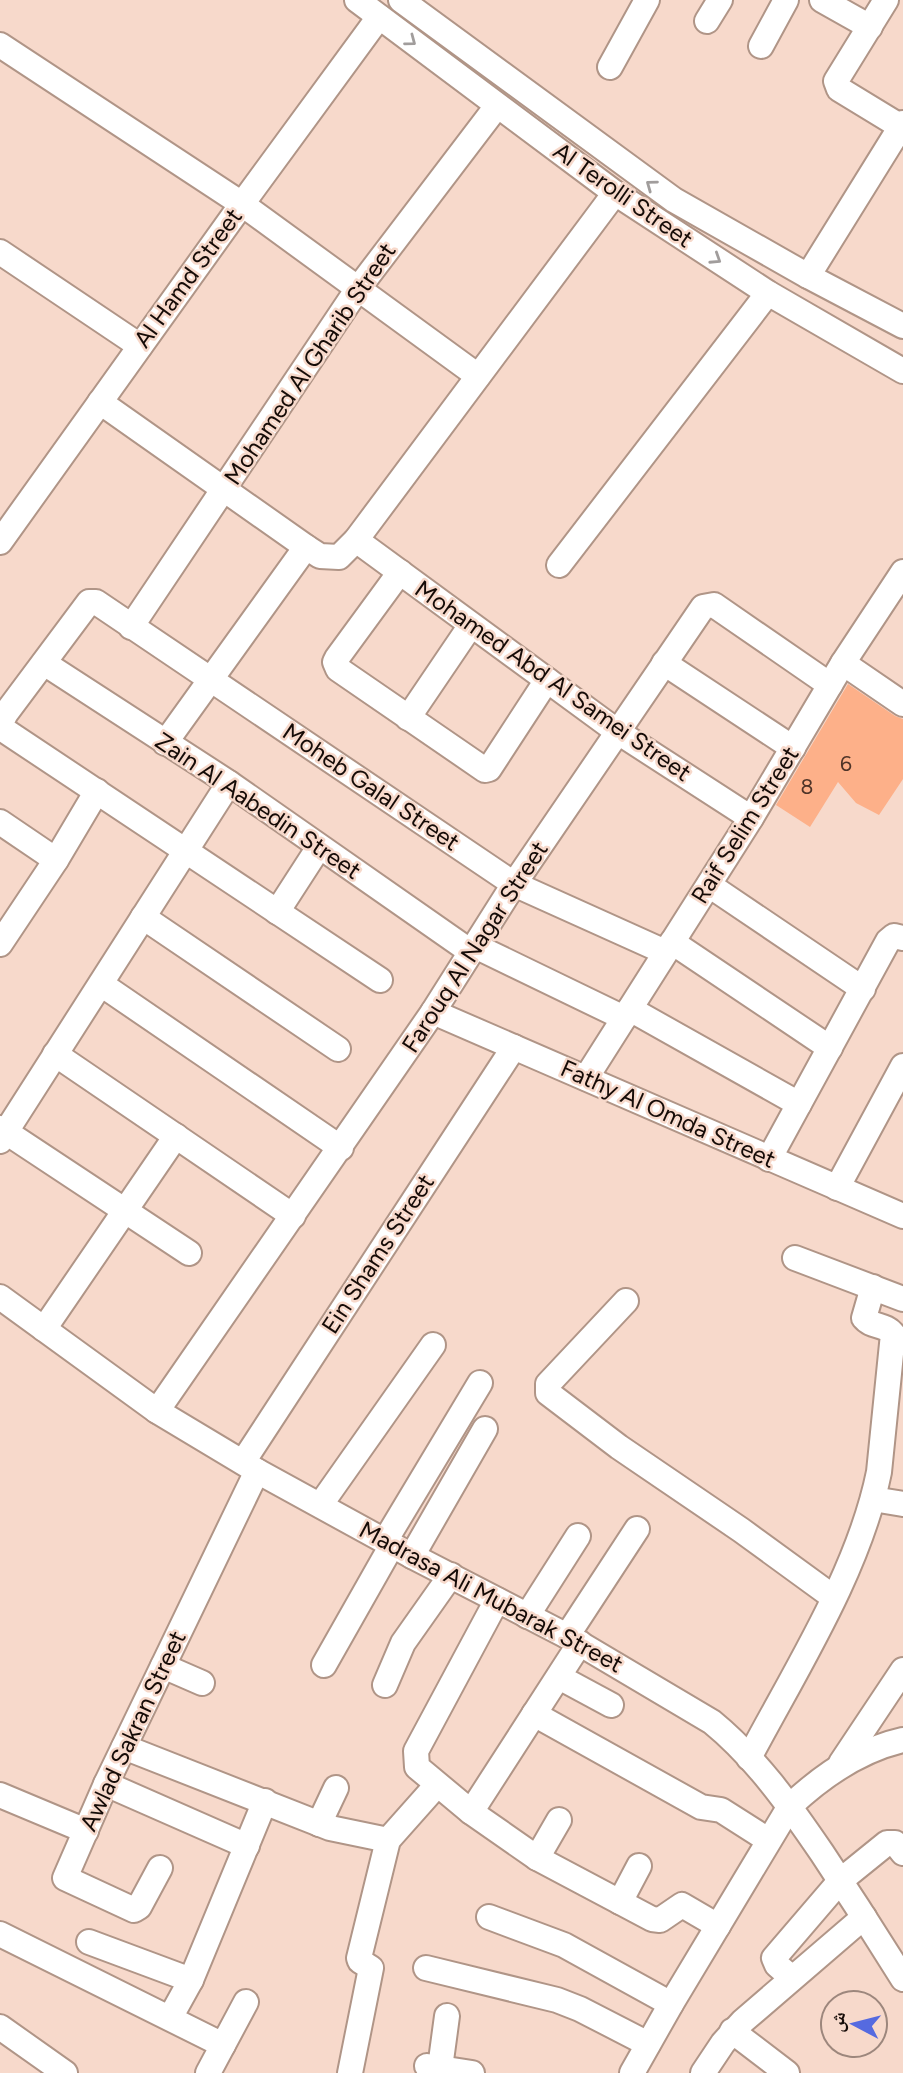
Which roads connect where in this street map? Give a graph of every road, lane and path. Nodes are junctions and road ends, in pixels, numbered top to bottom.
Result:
1 (357, 0) edge
2 (401, 0) edge
3 (647, 0) edge
4 (720, 0) edge
5 (786, 0) edge
6 (822, 0) edge
7 (886, 0) edge
8 (379, 17) junction
9 (707, 21) dead end
10 (870, 27) junction
11 (0, 45) edge
12 (761, 46) dead end
13 (610, 67) dead end
14 (497, 106) junction
15 (902, 126) edge
16 (615, 193) junction
17 (242, 204) junction
18 (0, 252) edge
19 (808, 276) junction
20 (357, 290) junction
21 (768, 293) junction
22 (866, 306) junction
23 (903, 326) edge
24 (844, 336) junction
25 (140, 346) junction
26 (903, 371) edge
27 (478, 376) junction
28 (100, 402) junction
29 (224, 490) junction
30 (356, 540) junction
31 (0, 542) edge
32 (306, 547) junction
33 (559, 565) dead end
34 (400, 572) junction
35 (903, 572) edge
36 (471, 625) junction
37 (131, 627) junction
38 (44, 663) junction
39 (664, 663) junction
40 (843, 663) junction
41 (211, 679) junction
42 (547, 680) junction
43 (830, 685) junction
44 (903, 704) edge
45 (408, 718) junction
46 (618, 733) junction
47 (165, 743) junction
48 (793, 748) junction
49 (229, 783) junction
50 (97, 791) junction
51 (751, 818) junction
52 (0, 822) edge
53 (319, 847) junction
54 (186, 849) junction
55 (55, 860) junction
56 (514, 884) junction
57 (709, 884) junction
58 (277, 912) junction
59 (143, 917) junction
60 (4, 930) edge
61 (903, 938) edge
62 (669, 947) junction
63 (473, 949) junction
64 (380, 980) dead end
65 (100, 984) junction
66 (863, 989) junction
67 (433, 1013) junction
68 (627, 1013) junction
69 (514, 1047) junction
70 (830, 1048) junction
71 (338, 1049) dead end
72 (55, 1054) junction
73 (901, 1074) edge
74 (586, 1077) junction
75 (799, 1104) junction
76 (2, 1134) edge
77 (176, 1136) junction
78 (341, 1148) junction
79 (769, 1159) junction
80 (836, 1188) junction
81 (125, 1210) junction
82 (293, 1216) junction
83 (903, 1216) edge
84 (189, 1254) dead end
85 (795, 1258) dead end
86 (873, 1287) junction
87 (0, 1297) edge
88 (903, 1299) edge
89 (626, 1301) dead end
90 (44, 1329) junction
91 (433, 1345) dead end
92 (481, 1383) dead end
93 (157, 1410) junction
94 (485, 1429) dead end
95 (250, 1466) junction
96 (873, 1500) junction
97 (321, 1504) junction
98 (903, 1504) edge
99 (637, 1529) dead end
100 (578, 1536) dead end
101 (396, 1547) junction
102 (451, 1575) junction
103 (834, 1597) junction
104 (497, 1600) junction
105 (527, 1616) junction
106 (573, 1639) junction
107 (324, 1665) dead end
108 (163, 1666) junction
109 (903, 1671) edge
110 (559, 1677) junction
111 (202, 1683) dead end
112 (385, 1685) dead end
113 (611, 1705) dead end
114 (534, 1714) junction
115 (903, 1740) edge
116 (124, 1747) junction
117 (749, 1758) junction
118 (840, 1766) junction
119 (106, 1784) junction
120 (436, 1786) junction
121 (336, 1788) dead end
122 (0, 1796) edge
123 (265, 1801) junction
124 (790, 1806) junction
125 (471, 1812) junction
126 (559, 1820) dead end
127 (319, 1824) junction
128 (86, 1831) junction
129 (388, 1840) junction
130 (768, 1840) junction
131 (247, 1846) junction
132 (903, 1853) edge
133 (537, 1858) junction
134 (639, 1866) dead end
135 (160, 1868) dead end
136 (840, 1881) junction
137 (620, 1902) junction
138 (489, 1917) dead end
139 (864, 1917) junction
140 (718, 1926) junction
141 (0, 1934) edge
142 (89, 1942) dead end
143 (426, 1968) dead end
144 (792, 1978) junction
145 (903, 1979) edge
146 (191, 1980) junction
147 (246, 2002) dead end
148 (671, 2004) junction
149 (447, 2016) dead end
150 (170, 2018) junction
151 (0, 2028) edge
152 (733, 2031) junction
153 (223, 2045) junction
154 (648, 2045) junction
155 (65, 2073) edge
156 (208, 2073) edge
157 (351, 2073) edge
158 (472, 2073) edge
159 (632, 2073) edge
160 (703, 2073) edge
161 (787, 2073) edge

1 - 8 street, Al Terolli Street
19 -> 2 street, Al Terolli Street
3 - 13 street
4 - 9 street
5 - 12 street
6 - 10 street
7 - 10 street
8 -> 14 street, Al Terolli Street
8 - 17 street, Al Hamd Street
10 - 15 street
11 - 17 street
14 - 16 street, Al Terolli Street
14 - 20 street, Mohamed Al Gharib Street
15 - 19 street
16 -> 21 street, Al Terolli Street
16 - 27 street
17 - 20 street
17 - 25 street, Al Hamd Street
18 - 25 street
19 - 22 street, Al Terolli Street
20 - 27 street
20 - 29 street, Mohamed Al Gharib Street
21 - 24 street, Al Terolli Street
21 - 33 street
22 - 23 street, Al Terolli Street
22 - 24 street
24 - 26 street, Al Terolli Street
25 - 28 street, Al Hamd Street
27 - 30 street
28 - 29 street
28 - 31 street, Al Hamd Street
29 - 32 street
29 - 37 street, Mohamed Al Gharib Street
30 - 32 street
30 - 34 street, Mohamed Abd Al Samei Street
32 - 41 street
34 - 36 street, Mohamed Abd Al Samei Street
34 - 45 street
35 - 40 street, Raif Selim Street
36 - 42 street, Mohamed Abd Al Samei Street
36 - 45 street
37 - 38 street, Moheb Galal Street
37 - 41 street, Moheb Galal Street
38 - 47 street, Zain Al Aabedin Street
38 - 50 street
39 - 43 street, Farouq Al Nagar Street
39 - 46 street, Farouq Al Nagar Street
39 - 48 street
40 - 43 street, Raif Selim Street
40 - 44 street
41 - 47 street
41 - 56 street, Moheb Galal Street
42 - 45 street
42 - 46 street, Mohamed Abd Al Samei Street
43 - 48 street, Raif Selim Street
46 - 51 street, Mohamed Abd Al Samei Street
46 - 56 street, Farouq Al Nagar Street
47 - 49 street, Zain Al Aabedin Street
48 - 51 street, Raif Selim Street
49 - 53 street, Zain Al Aabedin Street
49 - 54 street
50 - 54 street
50 - 55 street
51 - 57 street, Raif Selim Street
52 - 55 street
53 - 58 street
53 - 63 street, Zain Al Aabedin Street
54 - 58 street
54 - 59 street
55 - 60 street
56 - 62 street, Moheb Galal Street
56 - 63 street, Farouq Al Nagar Street
57 - 62 street, Raif Selim Street
57 - 66 street
58 - 64 street
59 - 65 street
59 - 71 street
61 - 66 street
62 - 68 street, Raif Selim Street
62 - 70 street, Moheb Galal Street
63 - 67 street, Farouq Al Nagar Street
63 - 68 street, Zain Al Aabedin Street
65 - 72 street
65 - 78 street
66 - 70 street
67 - 69 street, Fathy Al Omda Street
67 - 78 street, Farouq Al Nagar Street
68 - 74 street, Raif Selim Street
68 - 75 street, Zain Al Aabedin Street
69 - 74 street, Fathy Al Omda Street
69 - 95 street, Ein Shams Street
70 - 75 street
72 - 76 street
72 - 77 street
73 - 80 street
74 - 79 street, Fathy Al Omda Street
75 - 79 street
76 - 81 street
77 - 81 street
77 - 82 street
78 - 82 street, Farouq Al Nagar Street
79 - 80 street, Fathy Al Omda Street
80 - 83 street, Fathy Al Omda Street
81 - 84 street
81 - 90 street
82 - 93 street, Farouq Al Nagar Street
85 - 86 street
86 - 88 street
86 - 96 street
87 - 90 street, Madrasa Ali Mubarak Street
89 - 103 street
90 - 93 street, Madrasa Ali Mubarak Street
91 - 97 street
92 - 101 street
93 - 95 street, Madrasa Ali Mubarak Street
94 - 101 street
95 - 97 street, Madrasa Ali Mubarak Street
95 - 108 street, Awlad Sakran Street
96 - 98 street
96 - 103 street
97 - 101 street, Madrasa Ali Mubarak Street
99 - 106 street
100 - 105 street
101 - 102 street, Madrasa Ali Mubarak Street
101 - 107 street
102 - 104 street, Madrasa Ali Mubarak Street
102 - 112 street
103 - 117 street
104 - 105 street, Madrasa Ali Mubarak Street
104 - 120 street
105 - 106 street, Madrasa Ali Mubarak Street
106 - 110 street
106 - 117 street, Madrasa Ali Mubarak Street
108 - 111 street
108 - 116 street, Awlad Sakran Street
109 - 118 street
110 - 113 street
110 - 114 street
114 - 125 street
114 - 130 street
115 - 118 street
116 - 119 street, Awlad Sakran Street
116 - 123 street
117 - 124 street, Madrasa Ali Mubarak Street
118 - 124 street
119 - 128 street, Awlad Sakran Street
119 - 131 street
120 - 125 street
120 - 129 street
121 - 127 street
122 - 128 street
123 - 127 street
123 - 131 street
124 - 130 street
124 - 136 street, Madrasa Ali Mubarak Street
125 - 133 street
126 - 133 street
127 - 129 street
128 - 135 street, Awlad Sakran Street
129 - 157 street
130 - 140 street
131 - 146 street
132 - 136 street
133 - 137 street
134 - 137 street
136 - 139 street, Madrasa Ali Mubarak Street
136 - 144 street
137 - 140 street
138 - 148 street
139 - 144 street
139 - 145 street, Madrasa Ali Mubarak Street
140 - 148 street
141 - 150 street
142 - 146 street
143 - 154 street
144 - 152 street
146 - 150 street
147 - 153 street
148 - 154 street
149 - 158 street
150 - 153 street
151 - 155 street
152 - 160 street
152 - 161 street
153 - 156 street
154 - 159 street

